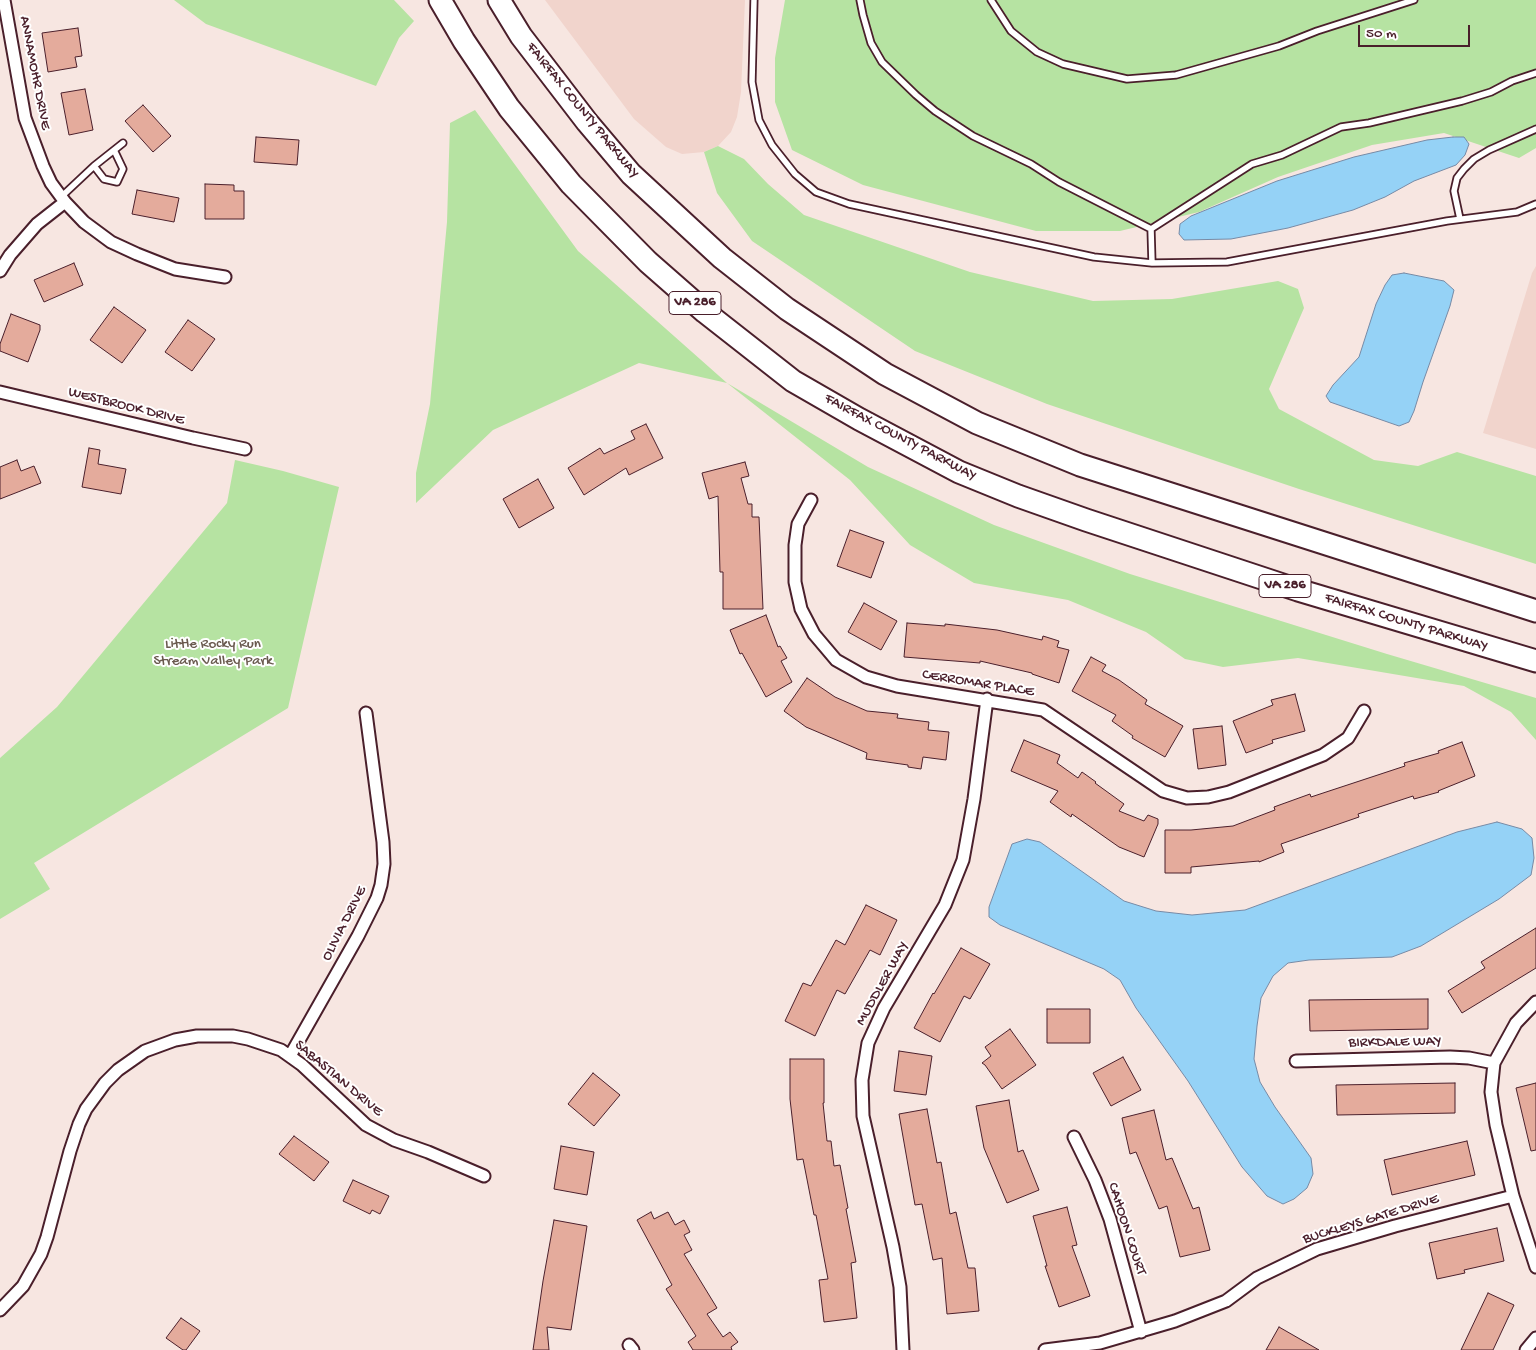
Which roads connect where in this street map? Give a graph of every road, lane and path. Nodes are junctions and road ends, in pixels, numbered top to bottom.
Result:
1 (4, 0) edge
2 (440, 0) edge
3 (499, 0) edge
4 (507, 0) edge
5 (754, 0) edge
6 (860, 0) edge
7 (990, 0) edge
8 (1414, 0) edge
9 (521, 36) junction
10 (1536, 73) edge
11 (1536, 129) edge
12 (123, 143) dead end
13 (114, 150) junction
14 (94, 166) junction
15 (63, 200) junction
16 (1536, 204) edge
17 (1460, 219) junction
18 (1151, 229) junction
19 (1152, 263) junction
20 (0, 271) edge
21 (225, 277) dead end
22 (0, 392) edge
23 (246, 449) dead end
24 (811, 500) dead end
25 (1536, 611) edge
26 (1536, 661) edge
27 (987, 700) junction
28 (1364, 711) dead end
29 (366, 713) dead end
30 (1536, 1002) edge
31 (290, 1056) junction
32 (1296, 1061) dead end
33 (1494, 1062) junction
34 (1074, 1137) dead end
35 (484, 1176) dead end
36 (1513, 1196) junction
37 (1536, 1267) edge
38 (0, 1310) edge
39 (1141, 1332) junction
40 (1536, 1338) edge
41 (903, 1350) edge
42 (1045, 1350) edge
43 (1526, 1350) edge

1 - 15 street, ANNAMOHR DRIVE
2 - 26 highway, FAIRFAX COUNTY PARKWAY / VA 286
3 - 9 highway, FAIRFAX COUNTY PARKWAY
4 - 9 highway
5 - 19 lane
6 - 18 lane
7 - 8 lane
9 - 25 highway, FAIRFAX COUNTY PARKWAY
10 - 18 lane
11 - 17 lane
12 - 13 lane
13 - 14 lane
13 - 14 lane
14 - 15 lane
15 - 20 street
15 - 21 street, ANNAMOHR DRIVE
16 - 17 lane
17 - 19 lane
18 - 19 lane
22 - 23 street, WESTBROOK DRIVE
24 - 27 street, CERROMAR PLACE
27 - 28 street, CERROMAR PLACE
27 - 41 street, MUDDLER WAY
29 - 31 street, OLIVIA DRIVE
30 - 33 street
31 - 35 street, SABASTIAN DRIVE
31 - 38 street, SABASTIAN DRIVE
32 - 33 street, BIRKDALE WAY
33 - 36 street
34 - 39 street, CAHOON COURT
36 - 37 street
36 - 39 street, BUCKLEYS GATE DRIVE
39 - 42 street, BUCKLEYS GATE DRIVE
40 - 43 street

